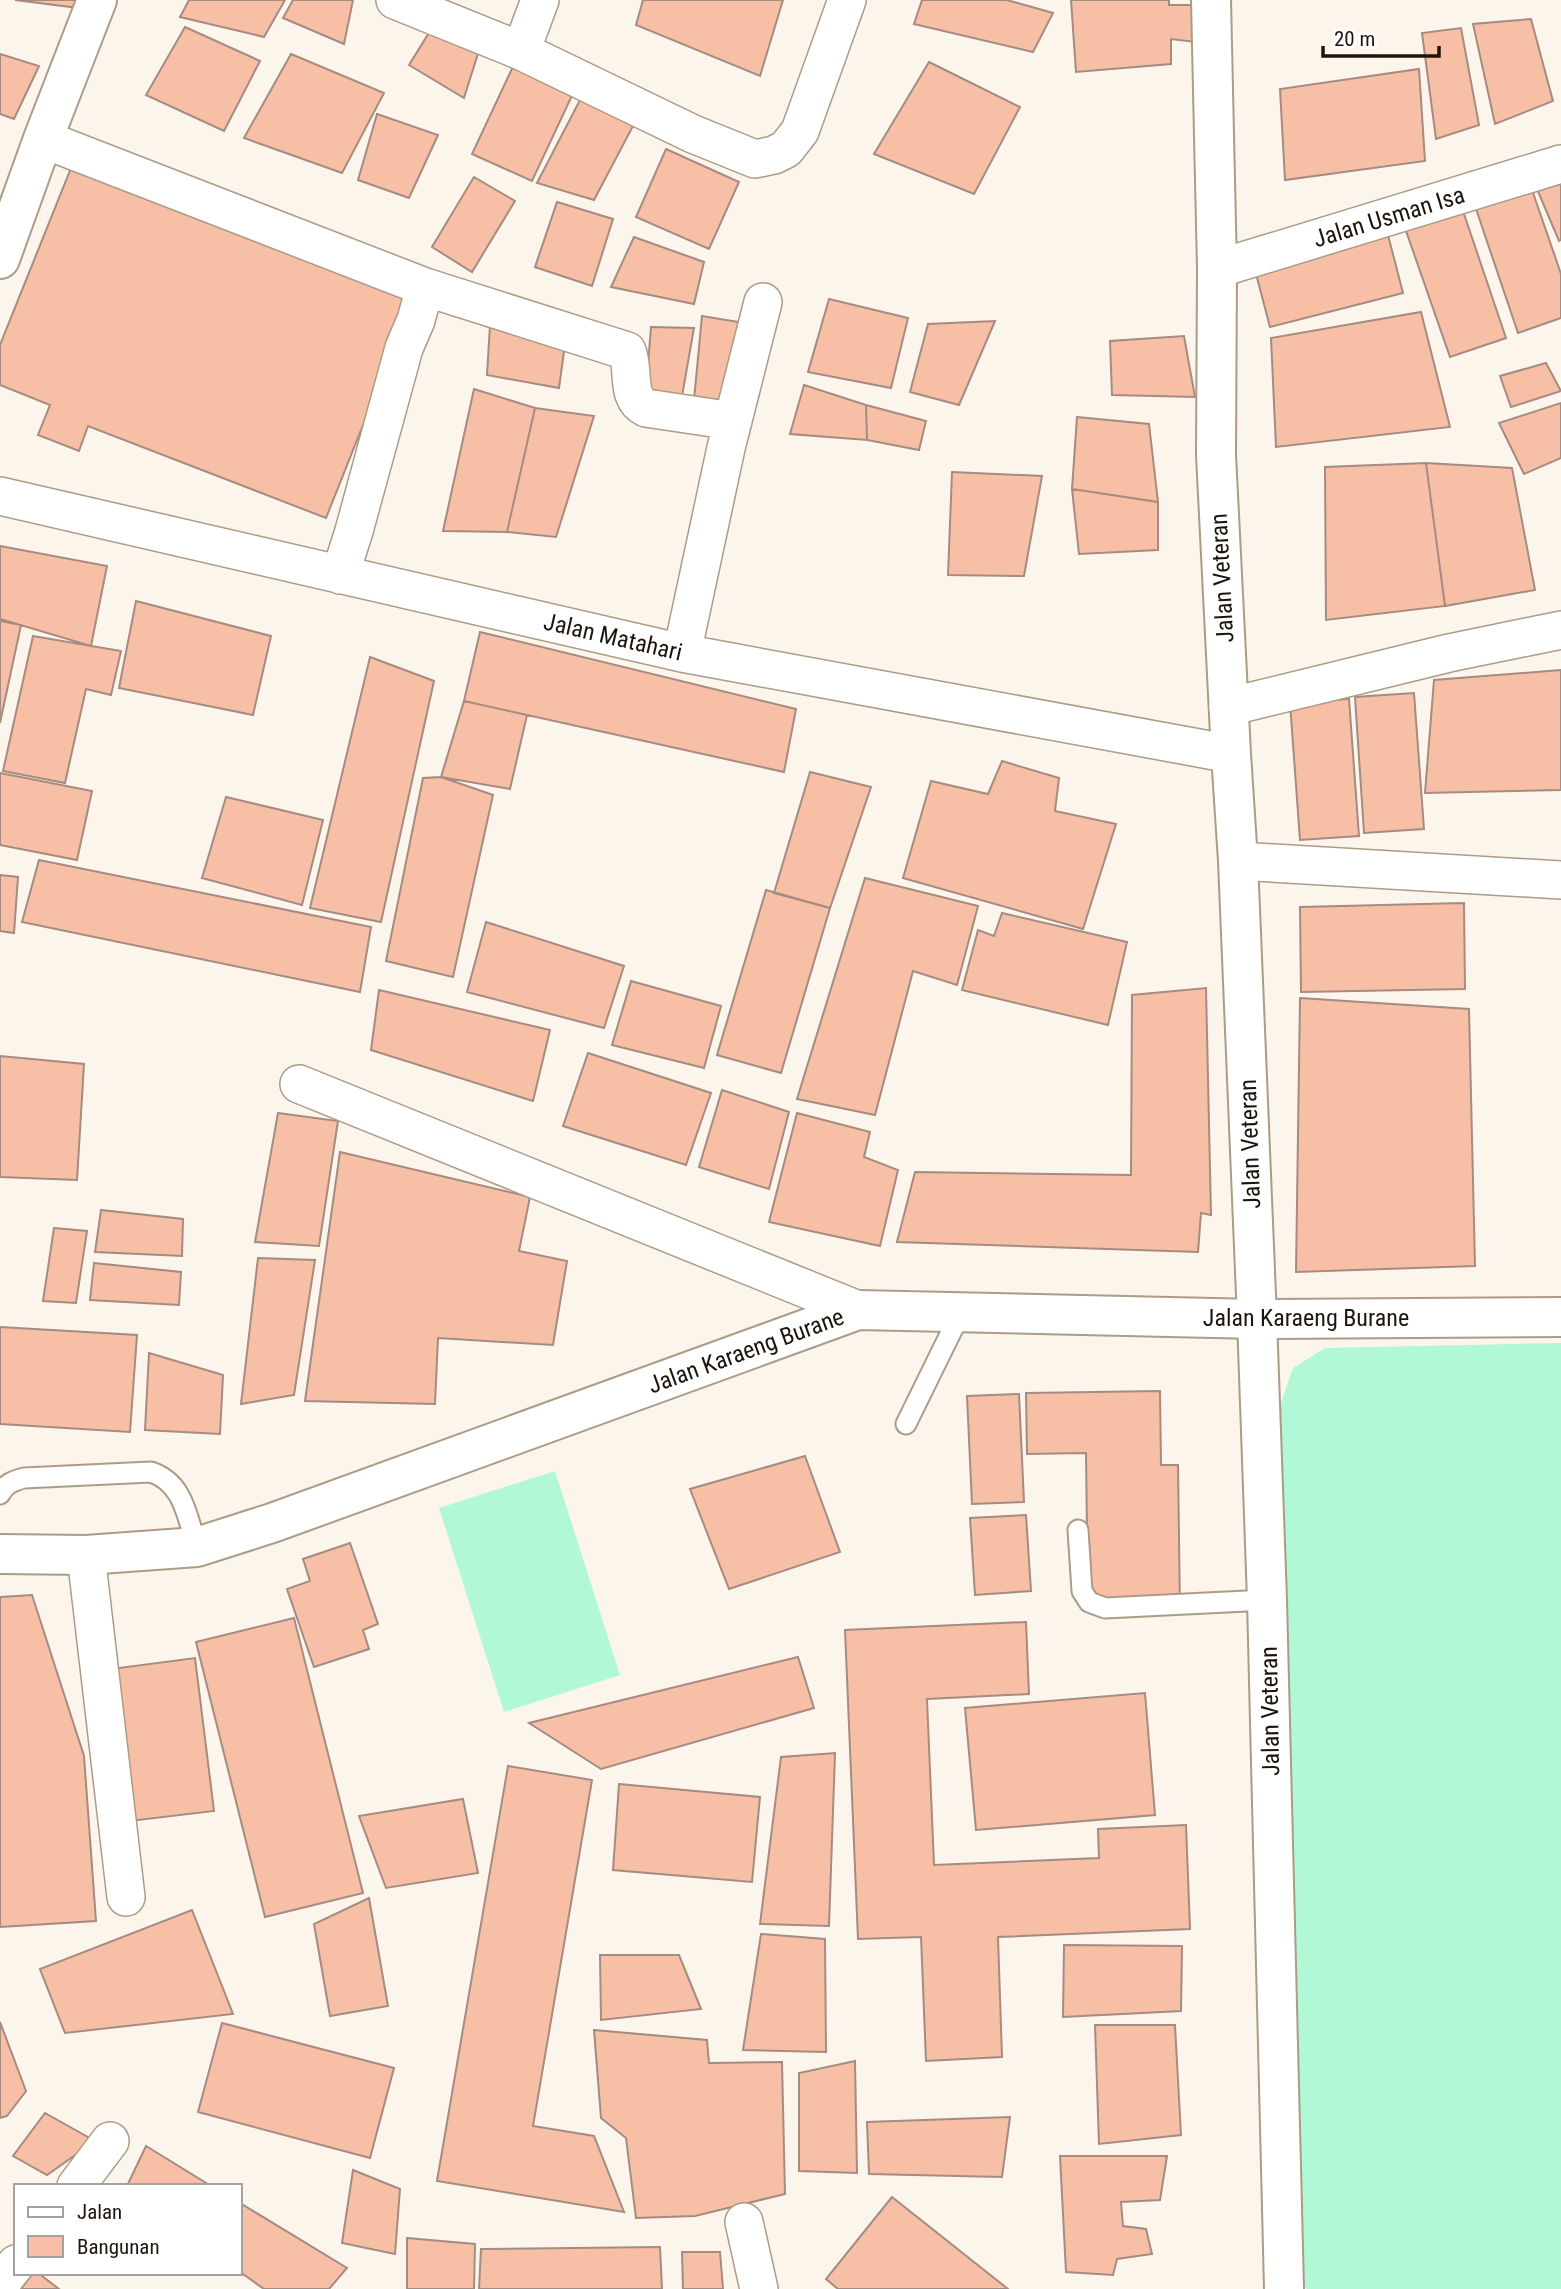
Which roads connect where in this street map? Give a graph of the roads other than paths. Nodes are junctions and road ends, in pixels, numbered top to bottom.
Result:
1 (97, 0) edge
2 (396, 0) edge
3 (540, 0) edge
4 (847, 0) edge
5 (1211, 0) edge
6 (521, 51) junction
7 (43, 139) junction
8 (1561, 164) edge
9 (0, 260) edge
10 (1217, 269) junction
11 (425, 287) junction
12 (763, 302) dead end
13 (733, 421) junction
14 (0, 496) edge
15 (340, 575) junction
16 (1561, 630) edge
17 (682, 653) junction
18 (1228, 707) junction
19 (1231, 754) junction
20 (1238, 861) junction
21 (1561, 880) edge
22 (299, 1084) dead end
23 (858, 1311) junction
24 (960, 1314) junction
25 (1561, 1317) edge
26 (1257, 1319) junction
27 (905, 1424) dead end
28 (0, 1494) edge
29 (1078, 1530) dead end
30 (197, 1547) junction
31 (0, 1554) edge
32 (86, 1555) junction
33 (1267, 1600) junction
34 (126, 1897) dead end
35 (110, 2141) dead end
36 (78, 2184) edge
37 (744, 2222) dead end
38 (14, 2266) edge
39 (1277, 2281) edge
40 (0, 2284) edge
41 (759, 2289) edge

1 - 7 main road
2 - 6 street
3 - 6 street
4 - 6 street
5 - 10 main road, Jalan Veteran
7 - 9 main road
7 - 11 street
8 - 10 street, Jalan Usman Isa
10 - 18 main road, Jalan Veteran
11 - 13 street
11 - 15 street
12 - 13 street
13 - 17 street
14 - 15 street, Jalan Matahari
15 - 17 street, Jalan Matahari
16 - 18 street
17 - 19 street, Jalan Matahari
18 - 19 main road, Jalan Veteran
19 - 20 main road, Jalan Veteran
20 - 21 street
20 - 26 main road, Jalan Veteran
22 - 23 street
23 - 24 main road, Jalan Karaeng Burane
23 - 30 main road, Jalan Karaeng Burane
24 - 26 main road, Jalan Karaeng Burane
24 - 27 lane
25 - 26 main road, Jalan Karaeng Burane
26 - 33 main road, Jalan Veteran
28 - 30 lane
29 - 33 lane
30 - 32 main road, Jalan Karaeng Burane
31 - 32 main road, Jalan Karaeng Burane
32 - 34 street
33 - 39 main road, Jalan Veteran
35 - 36 street
37 - 41 street
38 - 40 street

